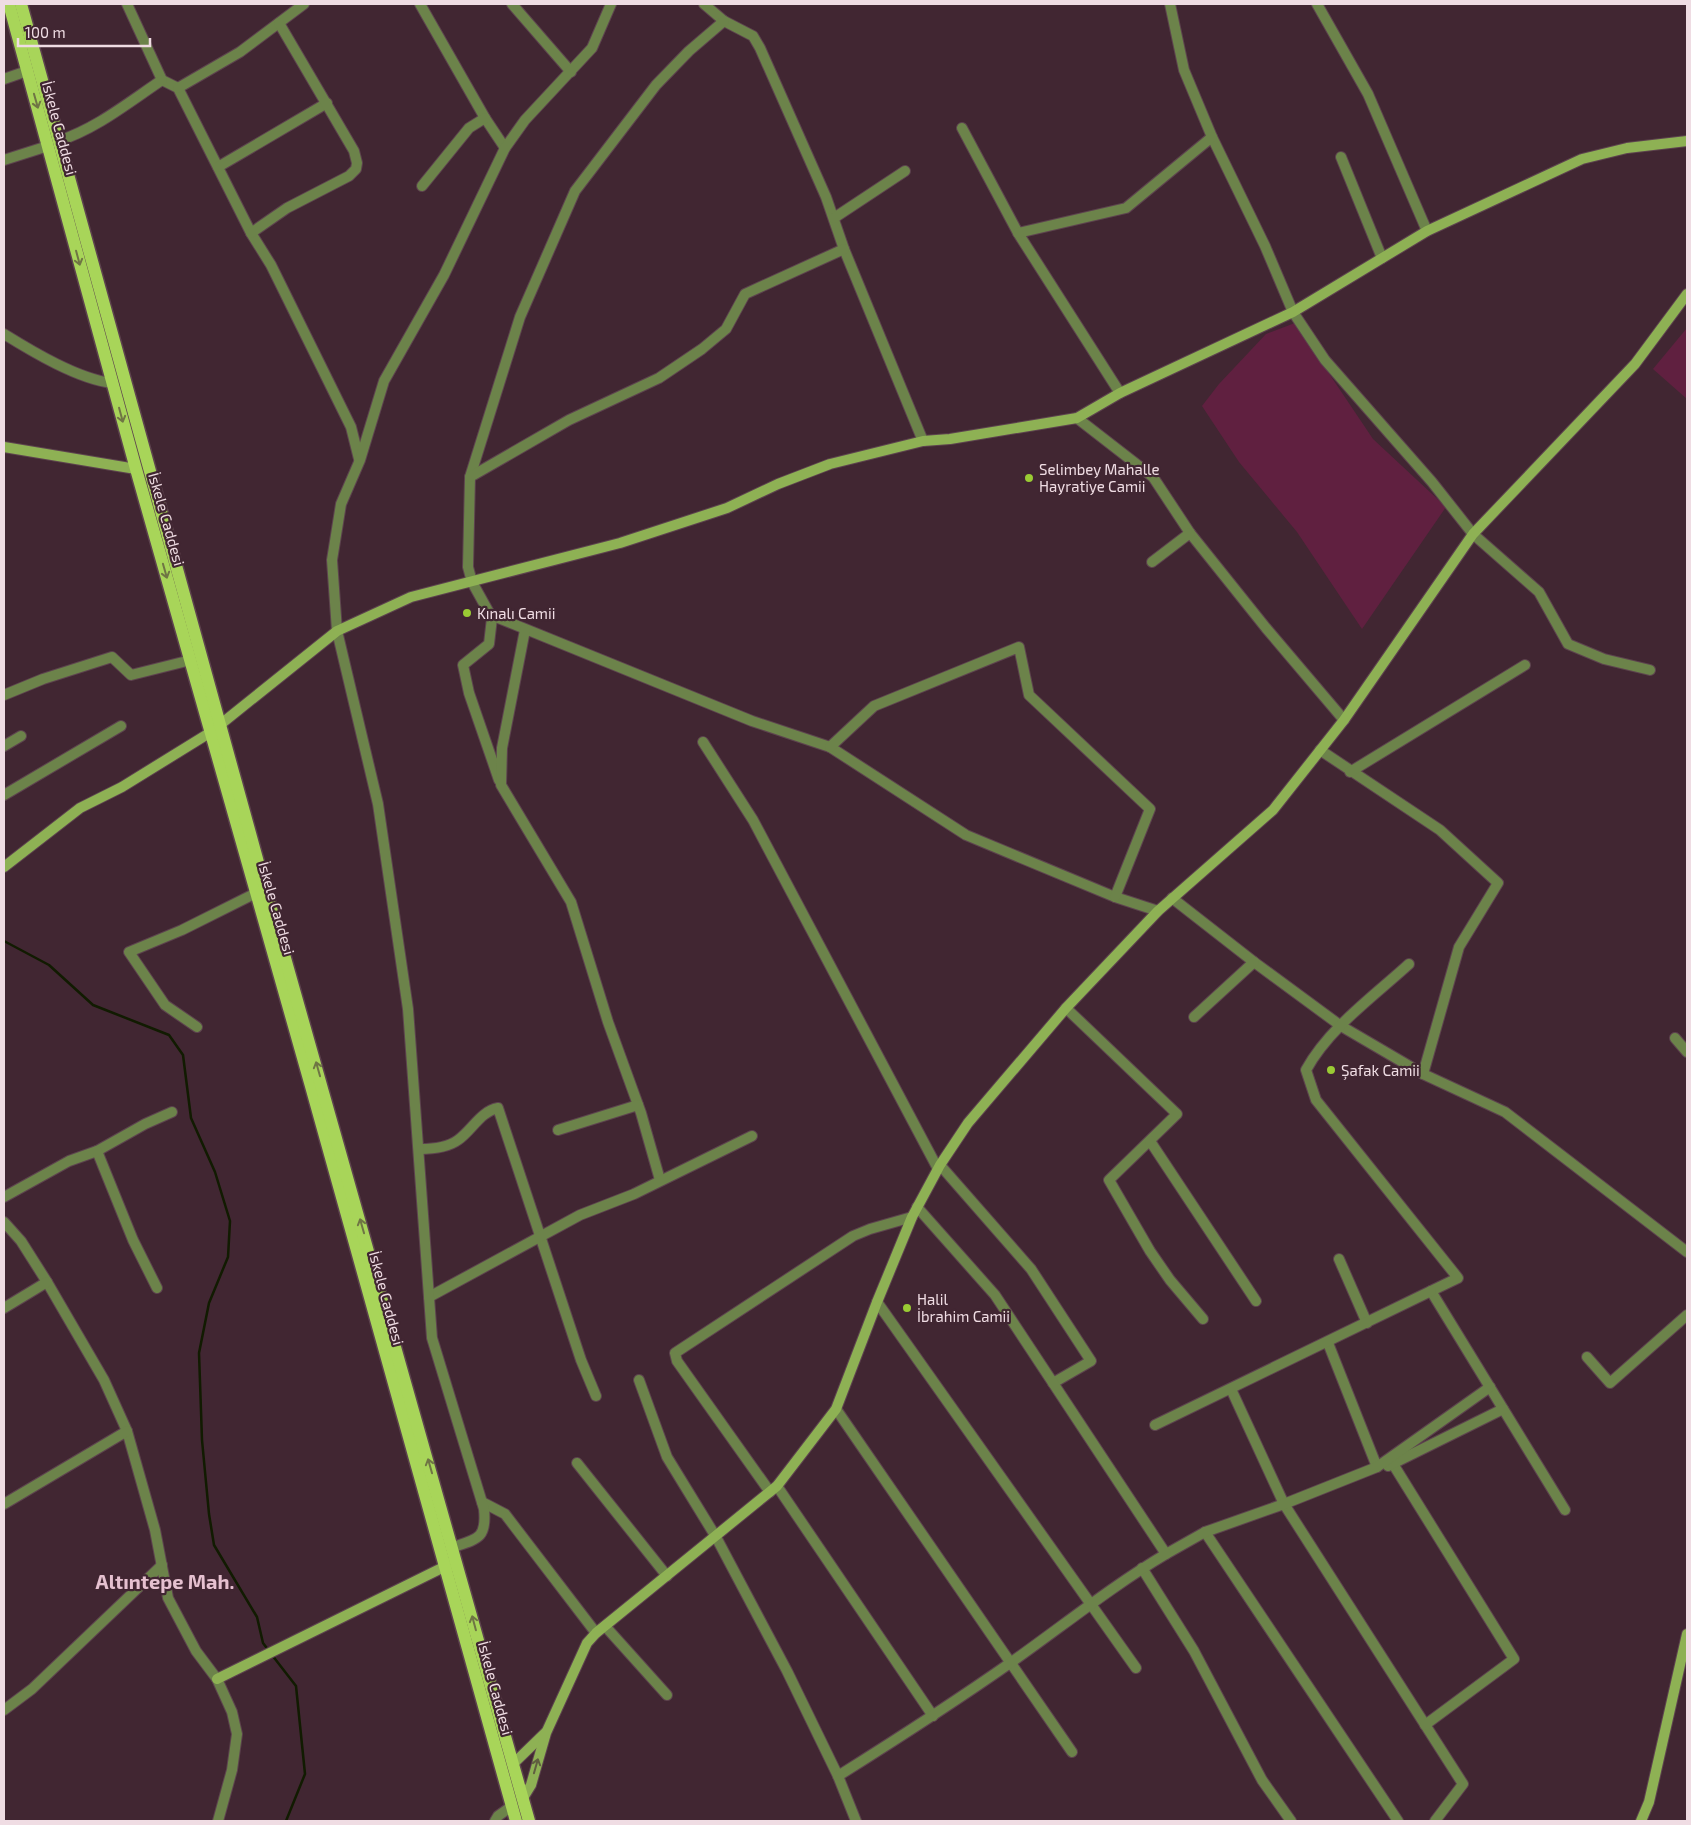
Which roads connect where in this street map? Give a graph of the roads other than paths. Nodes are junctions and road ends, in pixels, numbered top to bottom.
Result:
1 (9, 4) edge
2 (21, 4) edge
3 (127, 4) edge
4 (304, 4) edge
5 (420, 4) edge
6 (512, 4) edge
7 (609, 4) edge
8 (704, 4) edge
9 (1170, 4) edge
10 (1317, 4) edge
11 (724, 21) junction
12 (279, 23) junction
13 (27, 71) junction
14 (571, 72) junction
15 (4, 79) edge
16 (162, 80) junction
17 (178, 88) junction
18 (327, 103) junction
19 (485, 118) junction
20 (962, 128) dead end
21 (1212, 136) junction
22 (1687, 141) edge
23 (53, 144) junction
24 (506, 148) junction
25 (1341, 157) dead end
26 (4, 160) edge
27 (218, 167) junction
28 (905, 171) dead end
29 (422, 186) dead end
30 (834, 218) junction
31 (1427, 231) junction
32 (252, 233) junction
33 (1018, 233) junction
34 (844, 249) junction
35 (1382, 258) junction
36 (1687, 294) edge
37 (1293, 312) junction
38 (4, 334) edge
39 (112, 383) junction
40 (1120, 393) junction
41 (1077, 418) junction
42 (923, 441) junction
43 (4, 447) edge
44 (360, 460) junction
45 (136, 469) junction
46 (470, 477) junction
47 (1190, 533) junction
48 (1473, 534) junction
49 (1152, 562) dead end
50 (472, 582) junction
51 (492, 618) junction
52 (525, 630) junction
53 (338, 631) junction
54 (191, 660) junction
55 (1525, 664) dead end
56 (1650, 670) dead end
57 (4, 695) edge
58 (1344, 720) junction
59 (121, 726) dead end
60 (216, 729) junction
61 (21, 736) dead end
62 (703, 742) dead end
63 (4, 746) edge
64 (830, 747) junction
65 (1320, 750) junction
66 (1350, 772) junction
67 (501, 786) junction
68 (4, 795) edge
69 (4, 867) edge
70 (260, 891) junction
71 (1115, 896) junction
72 (1172, 898) junction
73 (1158, 911) junction
74 (1254, 962) junction
75 (1409, 964) dead end
76 (1066, 1008) junction
77 (1194, 1017) dead end
78 (1341, 1026) junction
79 (197, 1027) dead end
80 (1676, 1038) dead end
81 (1687, 1052) edge
82 (1423, 1074) junction
83 (638, 1105) junction
84 (172, 1112) dead end
85 (558, 1130) dead end
86 (752, 1136) dead end
87 (1150, 1141) junction
88 (420, 1149) junction
89 (97, 1151) junction
90 (939, 1167) junction
91 (660, 1180) junction
92 (4, 1197) edge
93 (917, 1207) junction
94 (912, 1217) junction
95 (4, 1222) edge
96 (541, 1235) junction
97 (1687, 1252) edge
98 (1339, 1259) dead end
99 (47, 1282) junction
100 (157, 1288) dead end
101 (1431, 1291) junction
102 (429, 1297) junction
103 (1256, 1301) dead end
104 (877, 1302) junction
105 (4, 1308) edge
106 (1687, 1315) edge
107 (1203, 1318) dead end
108 (1367, 1323) junction
109 (1328, 1343) junction
110 (1587, 1357) dead end
111 (639, 1380) dead end
112 (1053, 1383) junction
113 (1490, 1387) junction
114 (1232, 1389) junction
115 (596, 1396) dead end
116 (836, 1409) junction
117 (1503, 1409) junction
118 (1155, 1425) dead end
119 (127, 1431) junction
120 (577, 1463) dead end
121 (1393, 1464) junction
122 (1377, 1467) junction
123 (774, 1489) junction
124 (1340, 1490) dead end
125 (482, 1502) junction
126 (4, 1504) edge
127 (1284, 1504) junction
128 (1565, 1510) dead end
129 (1205, 1532) junction
130 (716, 1537) junction
131 (453, 1547) junction
132 (1166, 1554) junction
133 (457, 1560) junction
134 (162, 1565) junction
135 (445, 1566) junction
136 (1142, 1568) junction
137 (667, 1576) junction
138 (1091, 1605) junction
139 (605, 1626) junction
140 (596, 1633) junction
141 (1687, 1634) edge
142 (1011, 1662) junction
143 (1136, 1668) dead end
144 (217, 1679) junction
145 (667, 1695) dead end
146 (4, 1710) edge
147 (932, 1716) junction
148 (1425, 1725) junction
149 (546, 1733) junction
150 (1072, 1752) dead end
151 (514, 1764) junction
152 (838, 1776) junction
153 (523, 1798) junction
154 (512, 1806) junction
155 (218, 1821) edge
156 (495, 1821) edge
157 (516, 1821) edge
158 (530, 1821) edge
159 (856, 1821) edge
160 (1291, 1821) edge
161 (1398, 1821) edge
162 (1435, 1821) edge
163 (1641, 1821) edge

1 - 13 main road, İskele Caddesi
2 - 23 main road
3 - 16 street
4 - 12 street
5 - 19 street
6 - 14 street
7 - 14 street
8 - 11 street
9 - 21 street
10 - 31 street
11 - 30 street
11 - 46 street
12 - 17 street
12 - 18 street
13 - 15 street
13 -> 23 main road, İskele Caddesi
14 - 24 street
16 - 17 street
16 - 23 street
17 - 27 street
18 - 27 street
18 - 32 street
19 - 24 street
19 - 29 street
20 - 33 street
21 - 33 street
21 - 37 street
22 - 31 street
23 - 26 street
23 -> 39 main road, İskele Caddesi
23 - 60 main road
24 - 44 street
25 - 35 street
27 - 32 street
28 - 30 street
30 - 34 street
31 - 35 street
32 - 44 street
33 - 40 street
34 - 42 street
34 - 46 street
35 - 37 street
36 - 48 street
37 - 40 street
37 - 48 street
38 - 39 street
39 -> 45 main road, İskele Caddesi
40 - 41 street
41 - 42 street
41 - 47 street
42 - 50 street
43 - 45 street
44 - 53 street
45 -> 54 main road, İskele Caddesi
46 - 50 street
47 - 49 street
47 - 58 street
48 - 56 street
48 - 58 street
50 - 51 street
50 - 53 street
51 - 52 street
51 - 67 street
52 - 64 street
52 - 67 street
53 - 60 street
53 - 88 street
54 - 57 street
54 - 60 main road, İskele Caddesi
55 - 66 street
58 - 65 street
59 - 68 street
60 - 69 street
60 - 70 main road, İskele Caddesi
61 - 63 street
62 - 90 street
64 - 71 street
64 - 71 street
65 - 66 street
65 - 72 street
66 - 82 street
67 - 83 street
70 - 79 street
131 -> 70 main road
70 - 135 main road, İskele Caddesi
71 - 73 street
72 - 73 street
72 - 74 street
73 - 76 street
74 - 77 street
74 - 78 street
75 - 78 street
76 - 87 street
76 - 90 street
78 - 82 street
78 - 101 street
80 - 81 street
82 - 97 street
83 - 85 street
83 - 91 street
84 - 89 street
86 - 91 street
87 - 103 street
87 - 107 street
88 - 96 street
88 - 102 street
89 - 92 street
89 - 100 street
90 - 93 street
90 - 112 street
91 - 96 street
93 - 94 street
93 - 112 street
94 - 104 street
94 - 123 street
95 - 99 street
96 - 102 street
96 - 115 street
98 - 108 street
99 - 105 street
99 - 119 street
101 - 108 street
101 - 113 street
102 - 125 street
104 - 116 street
104 - 138 street
106 - 110 street
108 - 109 street
109 - 114 street
109 - 122 street
111 - 130 street
112 - 132 street
113 - 117 street
113 - 122 street
114 - 118 street
114 - 127 street
116 - 123 street
116 - 142 street
117 - 121 street
117 - 128 street
119 - 126 street
119 - 134 street
120 - 137 street
121 - 124 street
121 - 148 street
122 - 127 street
123 - 130 street
123 - 147 street
125 - 131 street
125 - 140 street
127 - 129 street
127 - 148 street
129 - 132 street
129 - 161 street
130 - 137 street
130 - 152 street
131 - 133 main road
132 - 136 street
133 - 135 street
151 -> 133 main road
134 - 144 street
134 - 146 street
135 - 144 street
135 - 154 main road, İskele Caddesi
136 - 138 street
136 - 160 street
137 - 139 street
138 - 142 street
138 - 143 street
139 - 140 street
139 - 145 street
140 - 149 street
141 - 163 street
142 - 147 street
142 - 150 street
144 - 155 street
147 - 152 street
148 - 162 street
149 - 151 street
153 -> 149 street
151 - 153 main road
152 - 159 street
153 - 158 main road
154 - 156 street
154 - 157 main road, İskele Caddesi

